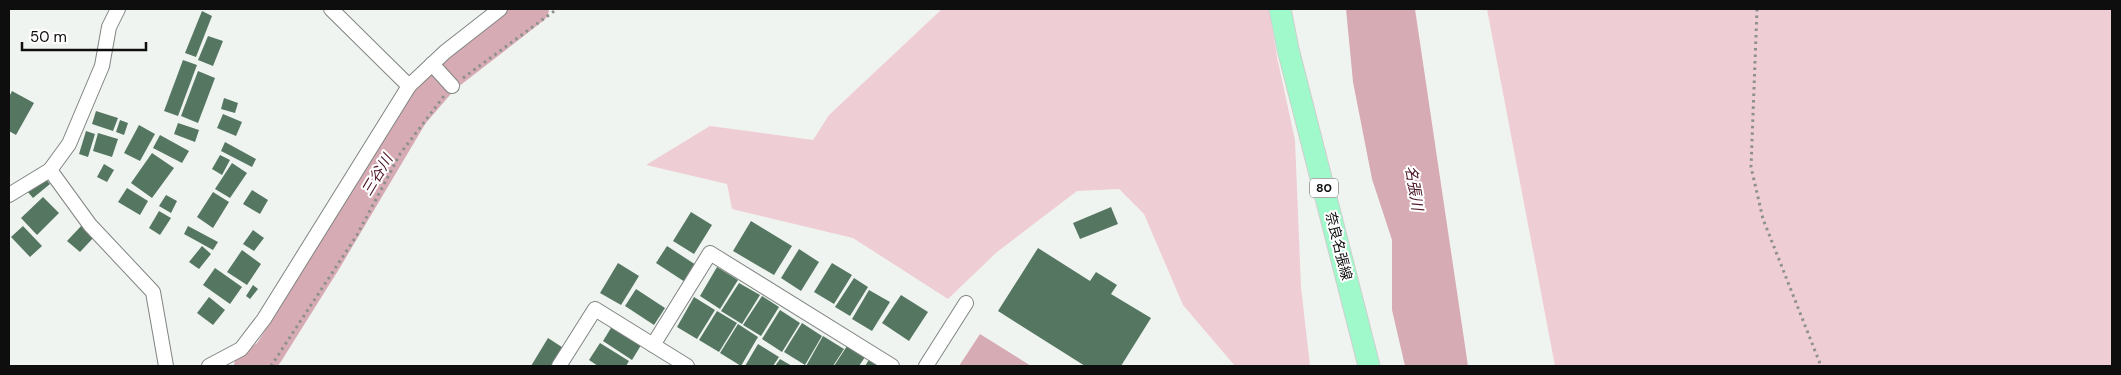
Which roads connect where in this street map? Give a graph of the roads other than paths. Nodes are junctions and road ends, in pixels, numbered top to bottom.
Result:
1 (118, 9) edge
2 (331, 9) edge
3 (500, 9) edge
4 (1280, 9) edge
5 (433, 64) junction
6 (451, 84) road end
7 (409, 86) junction
8 (50, 170) junction
9 (9, 195) edge
10 (966, 303) dead end
11 (653, 344) junction
12 (166, 366) edge
13 (209, 366) edge
14 (559, 366) edge
15 (684, 366) edge
16 (892, 366) edge
17 (926, 366) edge
18 (1369, 366) edge

1 - 8 street
2 - 7 street
3 - 5 street
4 - 18 main road, 奈良名張線 / 80
5 - 6 street
5 - 7 street
7 - 13 street
8 - 9 street
8 - 12 street
10 - 17 street
11 - 14 street
11 - 15 street
11 - 16 street

